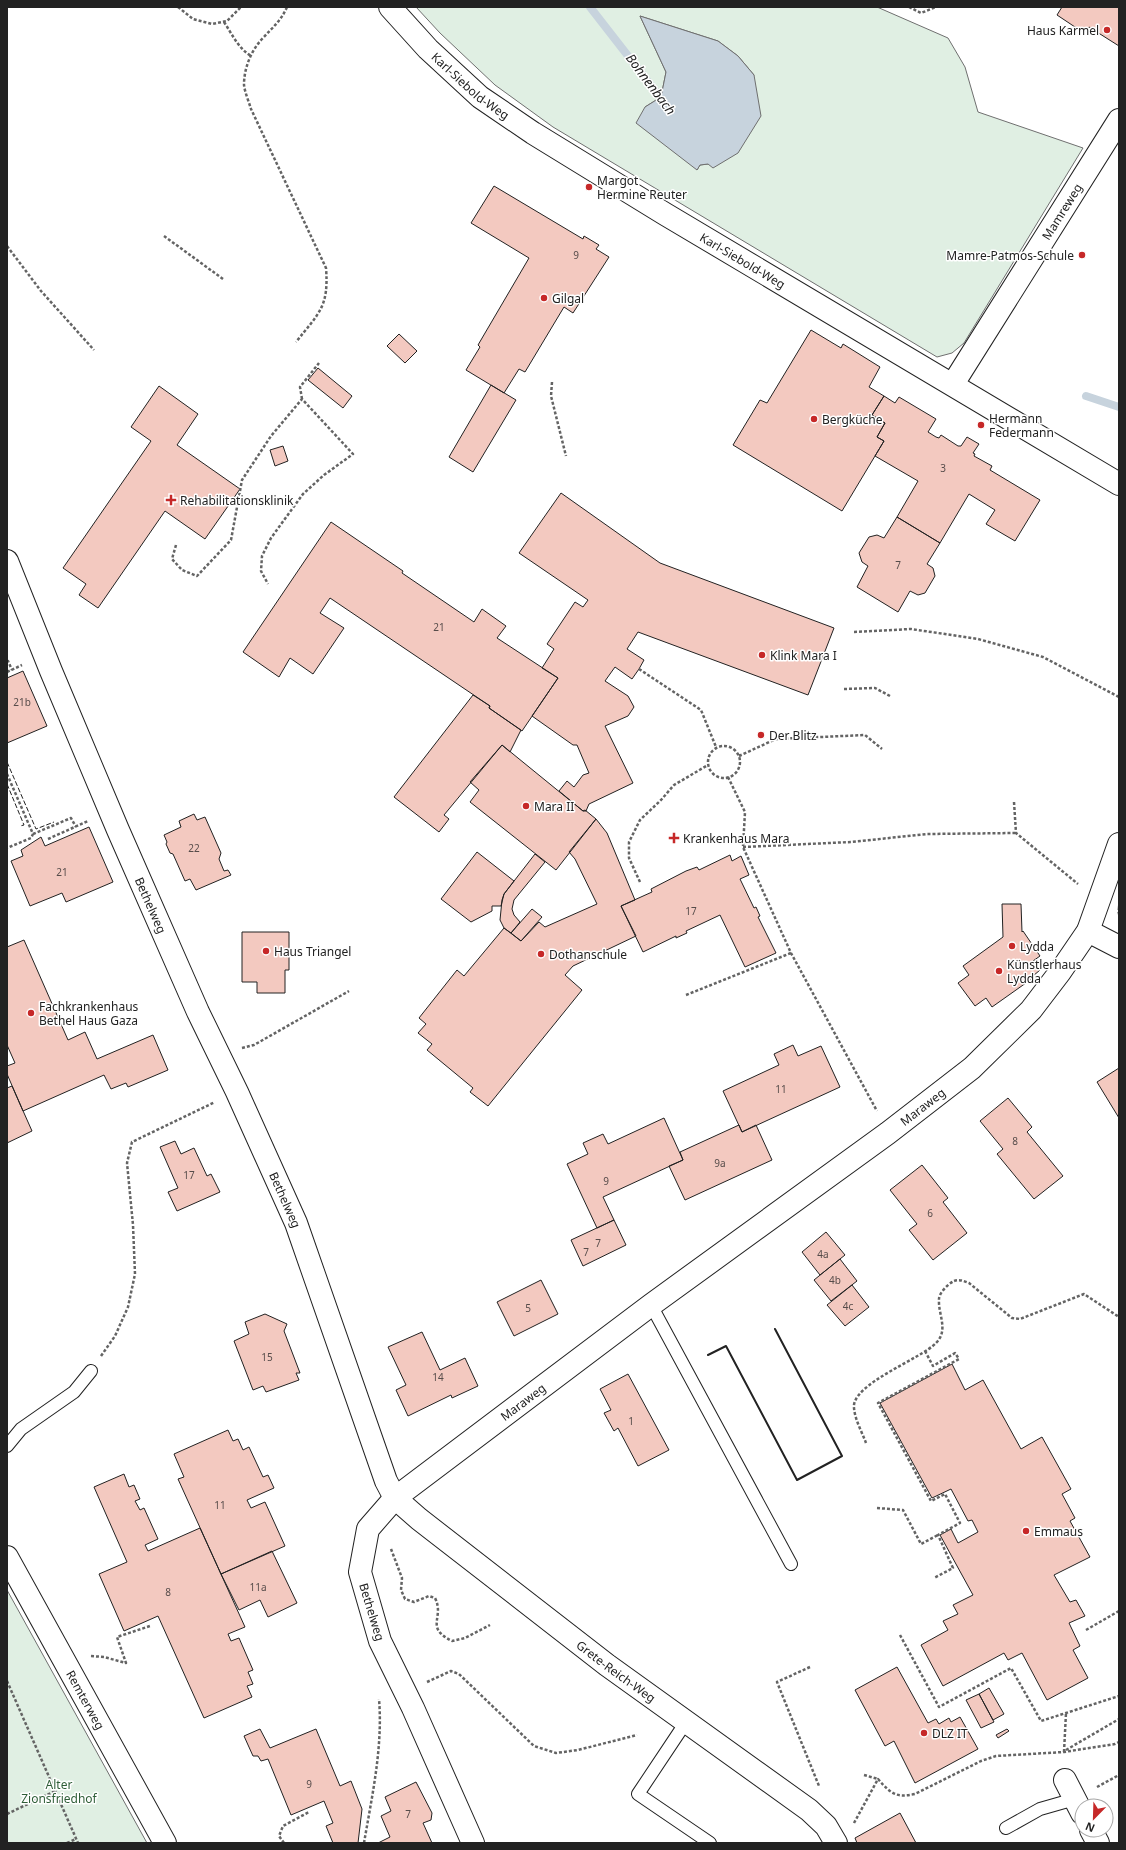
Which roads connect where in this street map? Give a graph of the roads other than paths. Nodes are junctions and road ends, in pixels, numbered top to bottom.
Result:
1 (390, 7) edge
2 (1119, 120) edge
3 (953, 384) junction
4 (1119, 484) edge
5 (7, 561) edge
6 (1119, 844) edge
7 (1088, 932) junction
8 (1119, 947) edge
9 (651, 1305) junction
10 (91, 1371) road end
11 (7, 1446) edge
12 (395, 1498) junction
13 (7, 1557) edge
14 (791, 1564) dead end
15 (686, 1722) junction
16 (1065, 1780) dead end
17 (1074, 1798) edge
18 (1074, 1806) edge
19 (1006, 1828) dead end
20 (835, 1841) edge
21 (165, 1843) edge
22 (473, 1843) edge
23 (710, 1843) edge

1 - 3 street, Karl-Siebold-Weg
2 - 3 street, Mamreweg
3 - 4 street, Karl-Siebold-Weg
5 - 12 street, Bethelweg
6 - 7 street, Maraweg
7 - 8 street
7 - 9 street, Maraweg
9 - 12 street, Maraweg
9 - 14 lane
10 - 11 lane
12 - 15 street, Grete-Reich-Weg
12 - 22 street, Bethelweg
13 - 21 street, Remterweg
15 - 20 street, Grete-Reich-Weg
15 - 23 lane
16 - 17 street
18 - 19 lane

